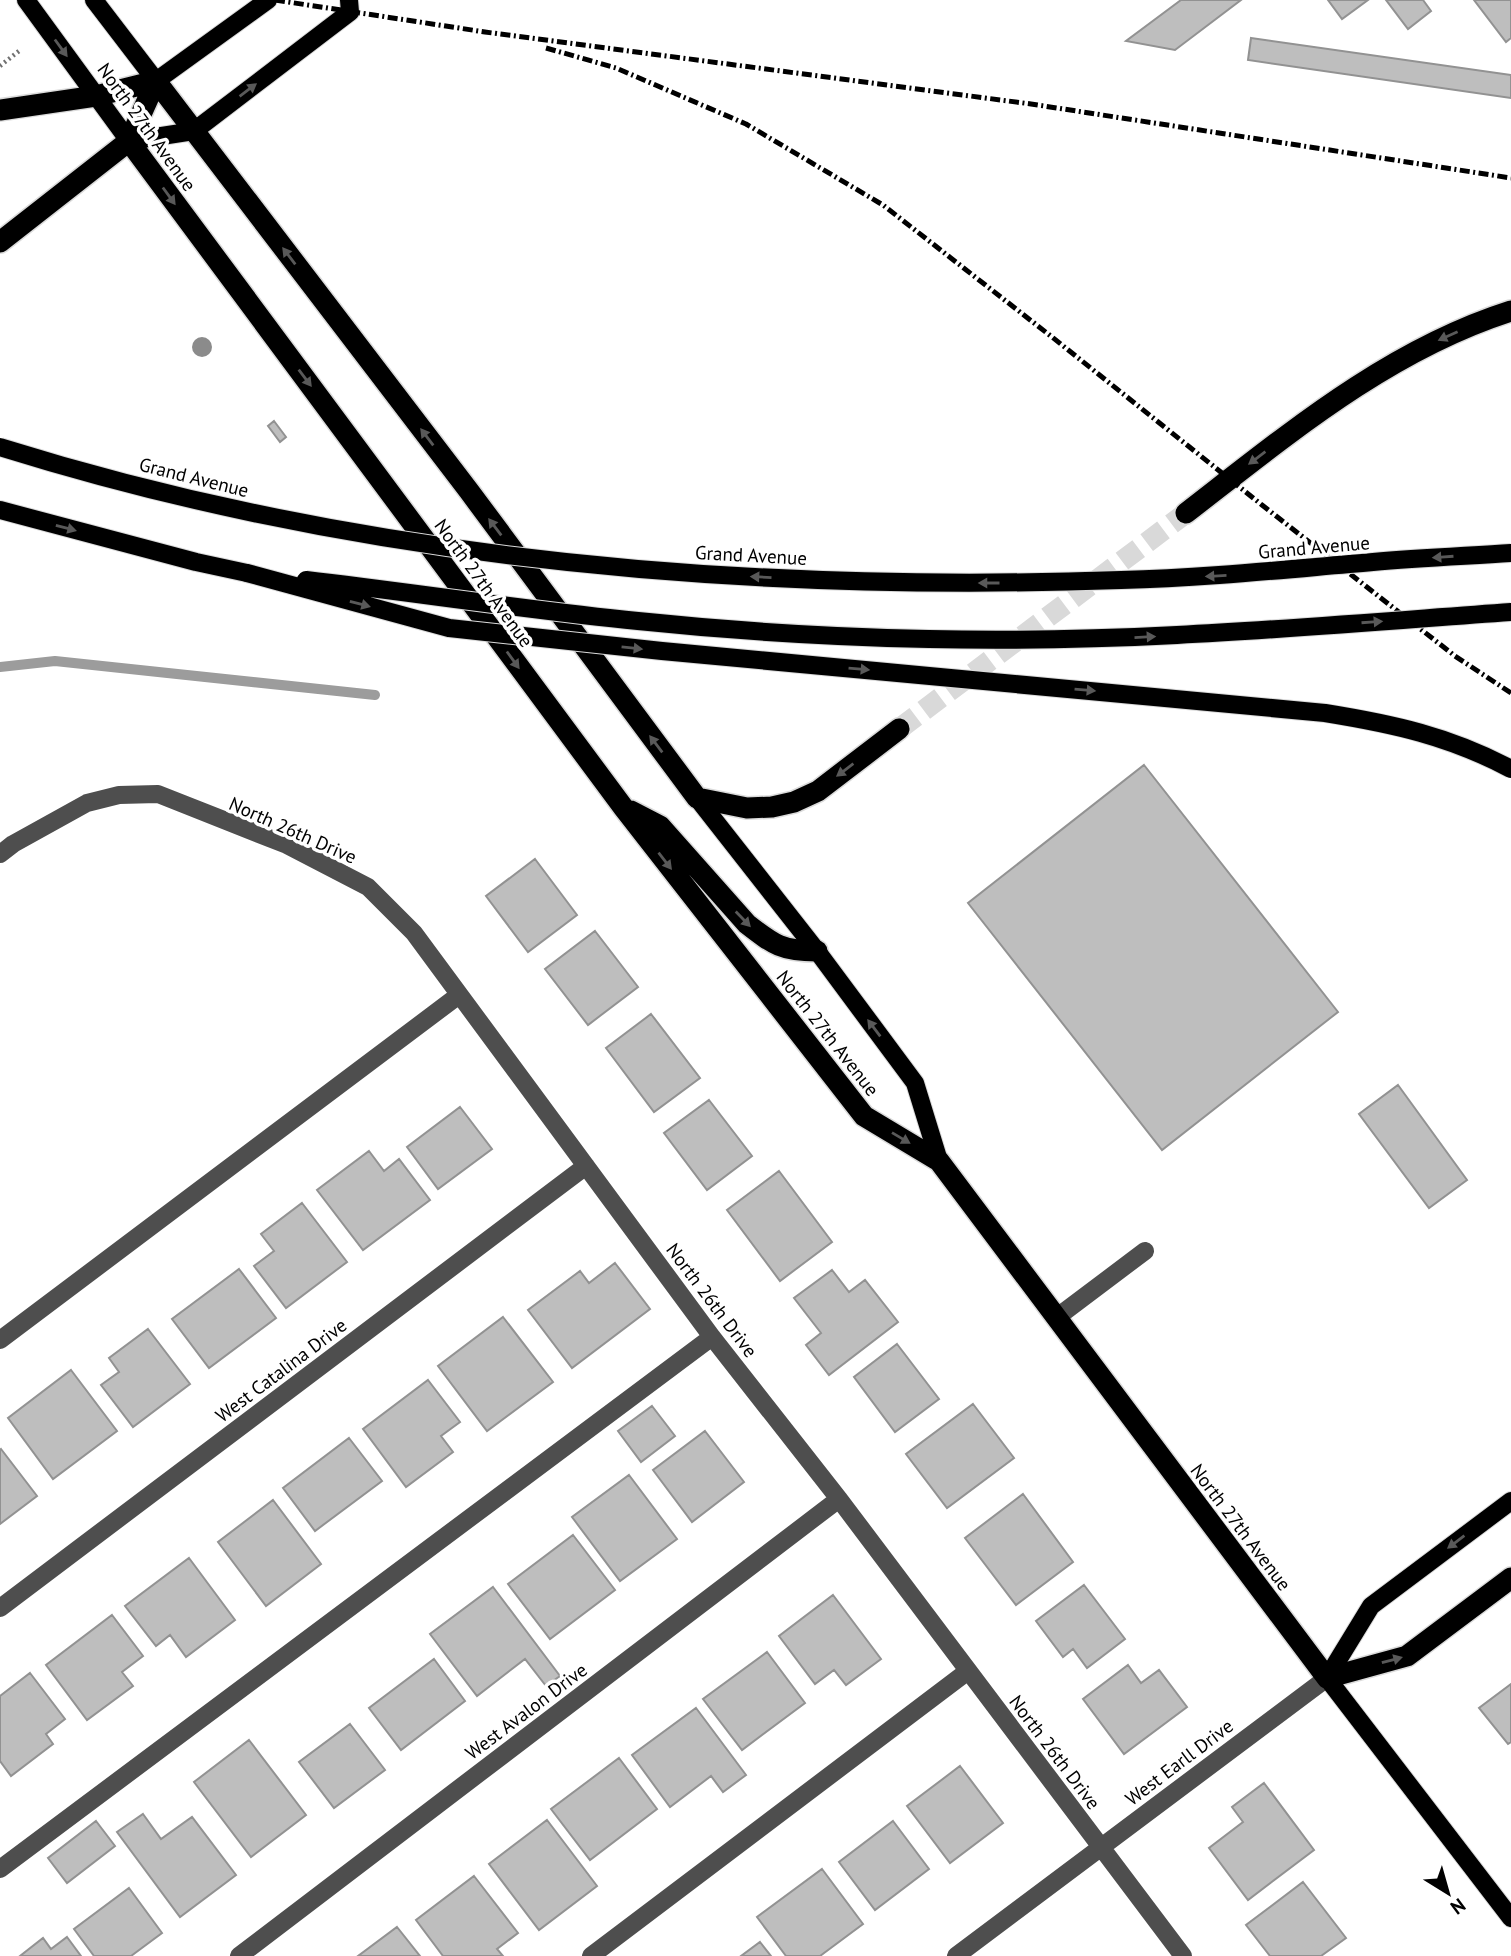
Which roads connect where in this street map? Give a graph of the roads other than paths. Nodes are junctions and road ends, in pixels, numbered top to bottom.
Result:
1 (26, 0) edge
2 (94, 0) edge
3 (268, 0) edge
4 (349, 0) edge
5 (156, 82) junction
6 (96, 96) junction
7 (0, 110) edge
8 (194, 131) junction
9 (129, 141) junction
10 (0, 242) edge
11 (1511, 311) edge
12 (0, 447) edge
13 (0, 510) edge
14 (1186, 513) tunnel mouth
15 (1511, 553) edge
16 (247, 573) junction
17 (1511, 612) edge
18 (899, 729) tunnel mouth
19 (1511, 769) edge
20 (697, 798) junction
21 (623, 807) junction
22 (0, 854) edge
23 (817, 951) junction
24 (459, 995) junction
25 (939, 1161) junction
26 (586, 1166) junction
27 (1145, 1251) dead end
28 (1056, 1318) junction
29 (712, 1337) junction
30 (0, 1340) edge
31 (839, 1499) junction
32 (1511, 1501) edge
33 (1511, 1577) edge
34 (0, 1608) edge
35 (968, 1671) junction
36 (1327, 1678) junction
37 (1101, 1847) junction
38 (0, 1869) edge
39 (1511, 1918) edge
40 (239, 1956) edge
41 (591, 1956) edge
42 (956, 1956) edge
43 (1183, 1956) edge

1 -> 6 main road, North 27th Avenue
2 - 5 main road, North 27th Avenue
3 - 5 main road
8 -> 4 main road
5 - 6 highway
5 - 8 highway, North 27th Avenue
5 - 9 highway
6 - 7 highway
6 - 9 main road, North 27th Avenue
8 - 9 main road
20 -> 8 highway, North 27th Avenue
9 - 10 highway
9 -> 21 highway, North 27th Avenue
11 -> 14 highway
15 -> 12 main road, Grand Avenue, bridge
13 -> 16 main road
16 -> 17 main road, bridge
16 -> 19 main road, bridge
18 -> 20 highway
20 - 23 main road, North 27th Avenue
21 -> 23 highway
21 -> 25 highway, North 27th Avenue
22 - 24 street, North 26th Drive
25 -> 23 main road, North 27th Avenue
24 - 26 street, North 26th Drive
24 - 30 street
25 - 28 highway, North 27th Avenue
26 - 29 street, North 26th Drive
26 - 34 street, West Catalina Drive
27 - 28 street
28 - 36 highway, North 27th Avenue
29 - 31 street, North 26th Drive
29 - 38 street
31 - 35 street, North 26th Drive
31 - 40 street, West Avalon Drive
32 -> 36 main road
36 -> 33 highway
35 - 37 street, North 26th Drive
35 - 41 street
36 - 37 street, West Earll Drive
36 - 39 main road, North 27th Avenue
37 - 42 street, West Earll Drive
37 - 43 street, North 26th Drive

